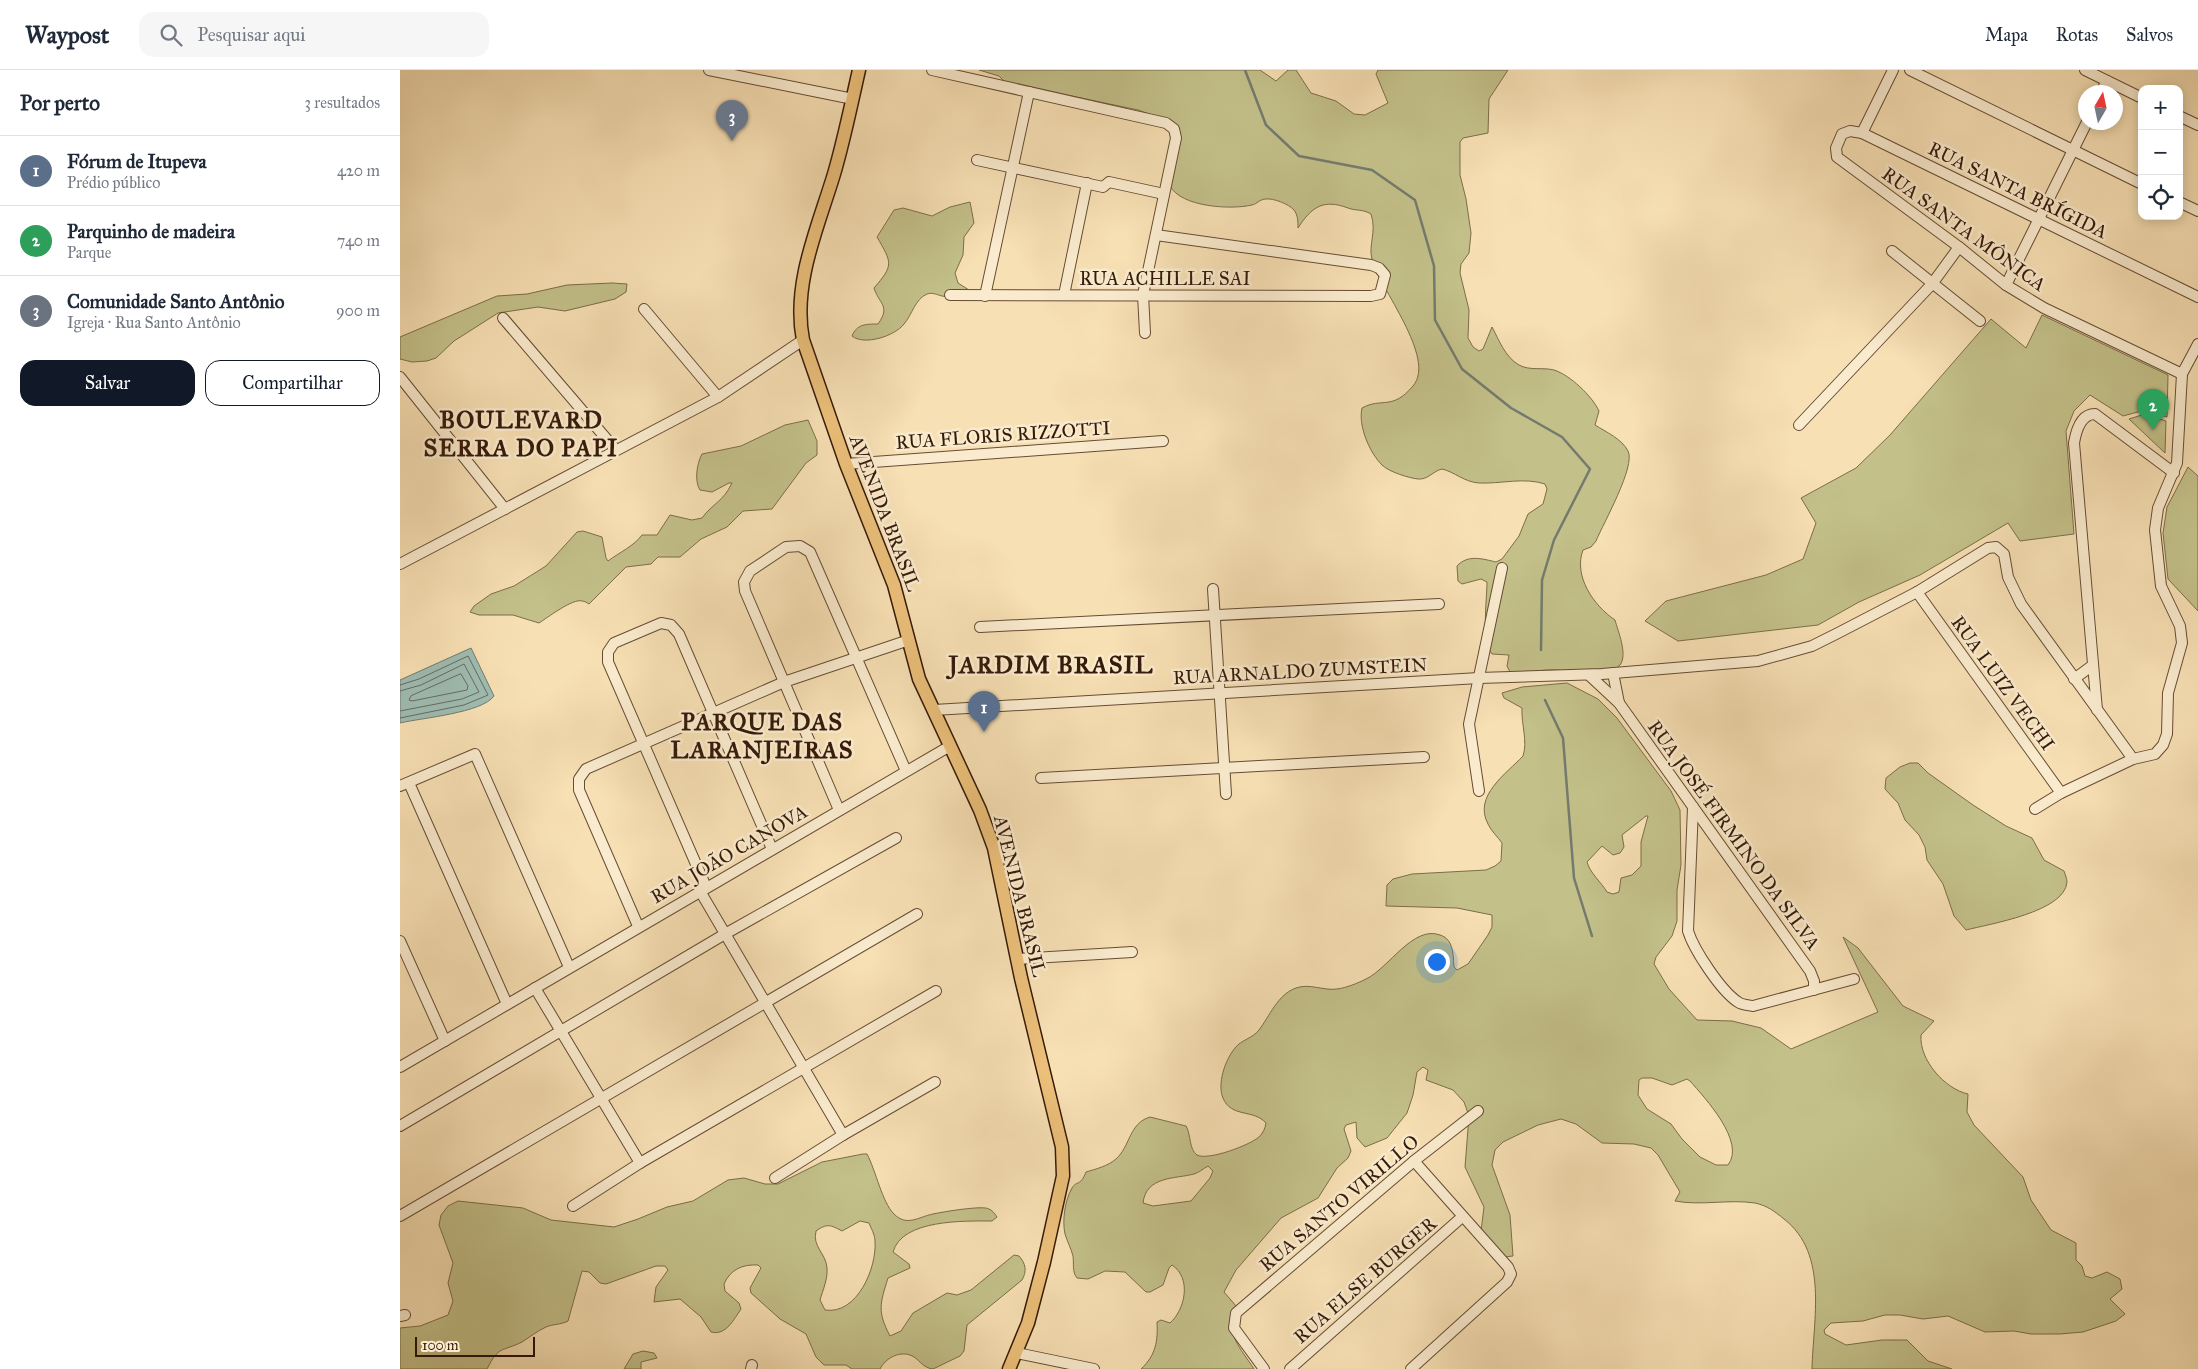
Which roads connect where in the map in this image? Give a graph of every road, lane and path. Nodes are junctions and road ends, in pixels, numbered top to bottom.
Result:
1 (709, 70) edge
2 (859, 70) edge
3 (932, 70) edge
4 (1893, 70) edge
5 (1910, 70) edge
6 (2085, 70) edge
7 (2107, 81) junction
8 (2105, 85) edge
9 (1029, 92) junction
10 (2138, 96) edge
11 (853, 99) junction
12 (2183, 118) edge
13 (2198, 125) edge
14 (2083, 130) edge
15 (1862, 133) junction
16 (2073, 150) junction
17 (977, 160) dead end
18 (1013, 168) junction
19 (2138, 182) edge
20 (1087, 183) junction
21 (1164, 194) junction
22 (2183, 204) edge
23 (2198, 211) edge
24 (2039, 220) junction
25 (1156, 235) junction
26 (1959, 247) junction
27 (1892, 251) dead end
28 (1932, 283) junction
29 (2006, 285) junction
30 (950, 295) dead end
31 (1064, 295) junction
32 (1143, 295) junction
33 (985, 296) junction
34 (2198, 297) edge
35 (644, 309) dead end
36 (503, 318) dead end
37 (1980, 322) dead end
38 (1145, 333) dead end
39 (803, 340) junction
40 (2198, 344) edge
41 (2182, 374) junction
42 (400, 377) edge
43 (718, 397) junction
44 (1799, 425) dead end
45 (1163, 441) dead end
46 (616, 450) junction
47 (846, 464) junction
48 (2174, 473) junction
49 (505, 509) junction
50 (400, 564) edge
51 (1502, 568) dead end
52 (1213, 589) dead end
53 (1917, 592) junction
54 (1439, 604) dead end
55 (1216, 617) junction
56 (980, 627) dead end
57 (909, 640) junction
58 (857, 658) junction
59 (2093, 665) junction
60 (1613, 673) junction
61 (1589, 675) junction
62 (1479, 678) junction
63 (2074, 679) junction
64 (784, 682) junction
65 (1221, 693) junction
66 (1619, 703) junction
67 (934, 710) junction
68 (2097, 711) junction
69 (713, 713) junction
70 (643, 743) junction
71 (950, 746) junction
72 (1424, 757) dead end
73 (2133, 759) junction
74 (1224, 767) junction
75 (906, 771) junction
76 (1041, 778) dead end
77 (404, 784) edge
78 (1479, 791) dead end
79 (2061, 793) junction
80 (1226, 794) dead end
81 (1693, 808) junction
82 (2034, 808) dead end
83 (839, 810) junction
84 (896, 838) dead end
85 (772, 849) junction
86 (703, 889) junction
87 (917, 914) dead end
88 (638, 926) junction
89 (725, 934) junction
90 (400, 941) edge
91 (1132, 952) dead end
92 (1017, 959) junction
93 (570, 967) junction
94 (1854, 980) dead end
95 (535, 988) junction
96 (1814, 990) junction
97 (936, 992) dead end
98 (765, 1002) junction
99 (507, 1004) junction
100 (562, 1032) junction
101 (445, 1041) junction
102 (400, 1067) edge
103 (804, 1068) junction
104 (935, 1082) dead end
105 (601, 1099) junction
106 (1478, 1111) dead end
107 (400, 1126) edge
108 (843, 1135) junction
109 (1414, 1161) junction
110 (640, 1163) junction
111 (775, 1178) dead end
112 (572, 1206) dead end
113 (400, 1216) edge
114 (1462, 1217) junction
115 (1017, 1353) junction
116 (1009, 1369) edge
117 (1094, 1369) edge
118 (1264, 1369) edge
119 (1290, 1369) edge
120 (1411, 1369) edge

1 - 11 street
2 - 11 main road, AVENIDA BRASIL
3 - 9 street
4 - 15 street
5 - 16 street
6 - 7 street
7 - 8 street
7 - 10 street
9 - 18 street
9 - 21 street
11 - 39 main road, AVENIDA BRASIL
12 - 13 street
14 - 16 street
15 - 24 street, RUA SANTA BRÍGIDA
15 - 26 street, RUA SANTA MÔNICA
16 - 19 street
16 - 24 street
17 - 18 street
18 - 20 street
18 - 33 street
20 - 21 street
20 - 31 street
21 - 25 street
22 - 23 street
24 - 29 street
24 - 34 street, RUA SANTA BRÍGIDA
25 - 32 street
25 - 32 street, RUA ACHILLE SAI
26 - 28 street
26 - 29 street, RUA SANTA MÔNICA
27 - 28 street
28 - 37 street
28 - 44 street
29 - 41 street, RUA SANTA MÔNICA
30 - 33 street, RUA ACHILLE SAI
31 - 32 street, RUA ACHILLE SAI
31 - 33 street, RUA ACHILLE SAI
32 - 38 street
35 - 43 street
36 - 46 street
39 - 43 street
39 - 47 main road, AVENIDA BRASIL
40 - 41 street
41 - 48 street
42 - 49 street
43 - 46 street
45 - 47 street, RUA FLORIS RIZZOTTI
46 - 49 street
47 - 57 main road, AVENIDA BRASIL
48 - 59 street
48 - 73 street
49 - 50 street
51 - 62 street
52 - 55 street
53 - 60 street, RUA ARNALDO ZUMSTEIN
53 - 63 street, RUA ARNALDO ZUMSTEIN
53 - 79 street, RUA LUIZ VECHI
54 - 55 street
55 - 56 street
55 - 65 street
57 - 58 street
57 - 67 main road, AVENIDA BRASIL
58 - 64 street
58 - 64 street
58 - 75 street
59 - 63 street
59 - 68 street
60 - 61 street, RUA ARNALDO ZUMSTEIN
60 - 66 street, RUA JOSÉ FIRMINO DA SILVA
61 - 62 street, RUA ARNALDO ZUMSTEIN
61 - 66 street, RUA JOSÉ FIRMINO DA SILVA
62 - 65 street, RUA ARNALDO ZUMSTEIN
62 - 78 street
63 - 68 street
64 - 69 street
64 - 83 street
65 - 67 street, RUA ARNALDO ZUMSTEIN
65 - 74 street
66 - 81 street, RUA JOSÉ FIRMINO DA SILVA
67 - 71 main road, AVENIDA BRASIL
68 - 73 street
69 - 70 street
69 - 70 street
69 - 85 street
70 - 86 street
70 - 88 street
71 - 75 street, RUA JOÃO CANOVA
71 - 92 main road, AVENIDA BRASIL
72 - 74 street
73 - 79 street
74 - 76 street
74 - 80 street
75 - 83 street, RUA JOÃO CANOVA
77 - 93 street
77 - 99 street
79 - 82 street
81 - 96 street, RUA JOSÉ FIRMINO DA SILVA
81 - 96 street
83 - 85 street, RUA JOÃO CANOVA
84 - 89 street
85 - 86 street, RUA JOÃO CANOVA
86 - 88 street, RUA JOÃO CANOVA
86 - 89 street
87 - 98 street
88 - 93 street, RUA JOÃO CANOVA
89 - 98 street
89 - 100 street
90 - 101 street
91 - 92 street
92 - 115 main road, AVENIDA BRASIL
93 - 95 street, RUA JOÃO CANOVA
94 - 96 street
95 - 99 street, RUA JOÃO CANOVA
95 - 100 street
97 - 103 street
98 - 103 street
98 - 105 street
99 - 101 street, RUA JOÃO CANOVA
100 - 105 street
100 - 107 street
101 - 102 street, RUA JOÃO CANOVA
103 - 108 street
103 - 110 street
104 - 108 street
105 - 110 street
105 - 113 street
106 - 109 street, RUA SANTO VIRILLO
108 - 111 street
109 - 114 street
109 - 118 street, RUA SANTO VIRILLO
110 - 112 street
114 - 119 street, RUA ELSE BURGER
114 - 120 street
115 - 116 main road, AVENIDA BRASIL
115 - 117 street

